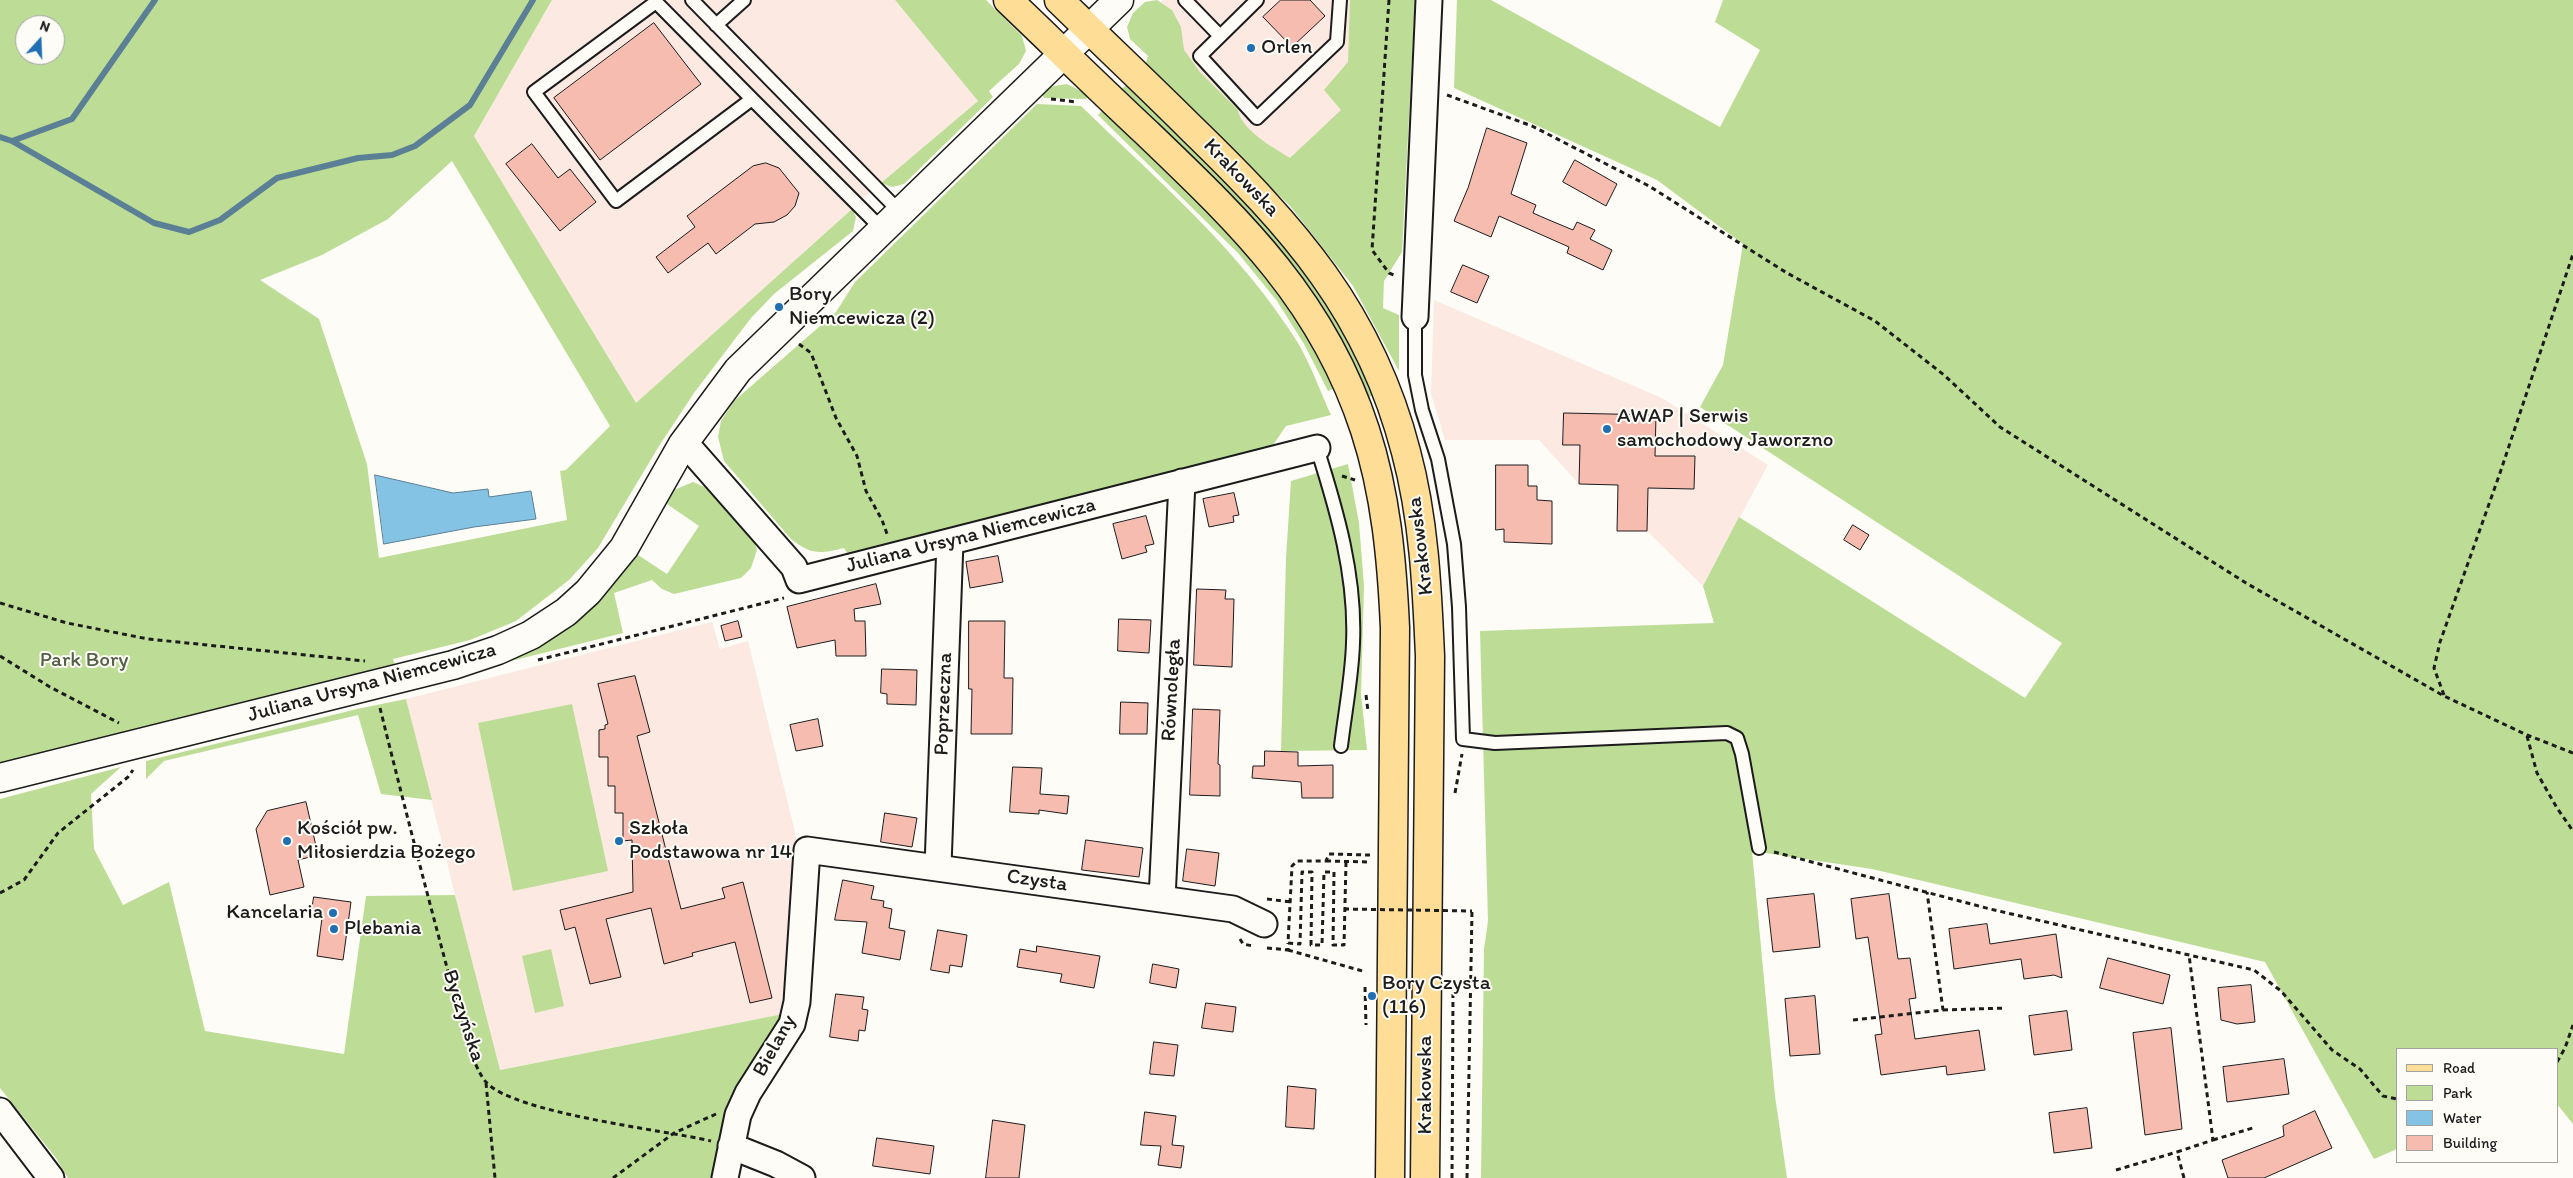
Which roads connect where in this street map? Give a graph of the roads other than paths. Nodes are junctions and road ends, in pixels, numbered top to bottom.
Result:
1 (692, 0) edge
2 (744, 0) edge
3 (1008, 0) edge
4 (1059, 0) edge
5 (1119, 0) edge
6 (1185, 0) edge
7 (1257, 0) edge
8 (1340, 0) edge
9 (1429, 0) edge
10 (716, 25) junction
11 (1089, 29) junction
12 (1220, 36) junction
13 (1063, 53) junction
14 (752, 99) junction
15 (891, 221) junction
16 (1415, 317) joint
17 (683, 444) junction
18 (1318, 448) joint
19 (1182, 482) junction
20 (950, 542) junction
21 (1340, 746) dead end
22 (0, 778) edge
23 (1759, 848) road end
24 (807, 850) joint
25 (938, 866) junction
26 (1162, 899) junction
27 (1264, 924) dead end
28 (0, 1111) edge
29 (731, 1146) junction
30 (51, 1178) edge
31 (725, 1178) edge
32 (802, 1178) edge
33 (1390, 1178) edge
34 (1425, 1178) edge

1 - 10 lane
2 - 10 lane
3 - 13 main road, Krakowska
4 - 11 main road, Krakowska
5 - 11 street
6 - 12 lane
7 - 12 lane
8 - 12 lane
9 - 16 street
10 - 15 lane
11 - 13 street, Juliana Ursyna Niemcewicza
11 - 34 main road, Krakowska
13 - 15 street, Juliana Ursyna Niemcewicza
13 - 33 main road, Krakowska
14 - 14 lane
14 - 15 lane
15 - 17 street, Juliana Ursyna Niemcewicza
16 - 23 lane
17 - 20 street, Juliana Ursyna Niemcewicza
17 - 22 street, Juliana Ursyna Niemcewicza
18 - 19 street, Juliana Ursyna Niemcewicza
18 - 21 lane
19 - 20 street, Juliana Ursyna Niemcewicza
19 - 26 street, Równoległa
20 - 25 street, Poprzeczna
24 - 25 street, Czysta
24 - 29 street, Bielany
25 - 26 street, Czysta
26 - 27 street, Czysta
28 - 30 street
29 - 31 street, Bielany
29 - 32 street

